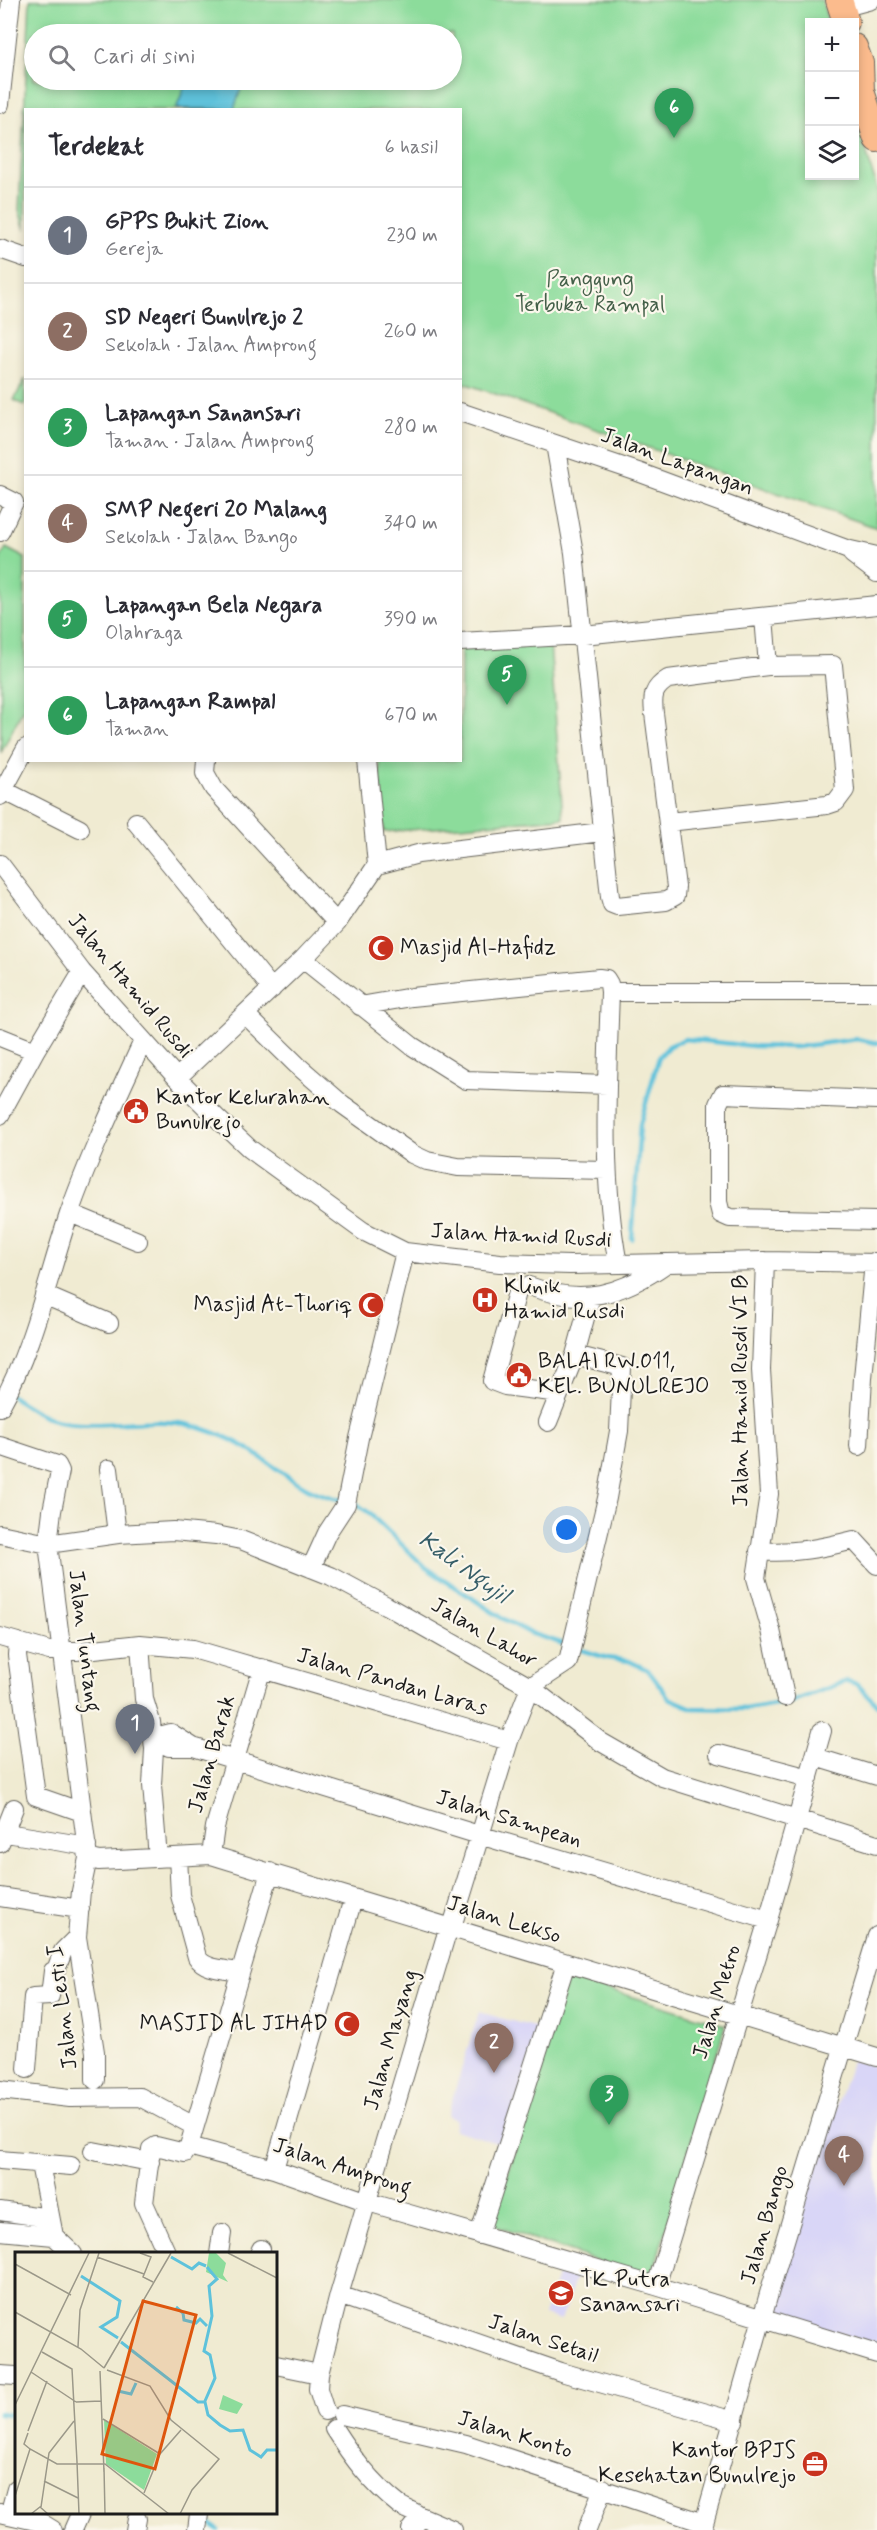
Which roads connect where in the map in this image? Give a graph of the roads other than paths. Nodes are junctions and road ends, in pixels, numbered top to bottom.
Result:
1 (12, 0) edge
2 (871, 0) edge
3 (837, 11) edge
4 (859, 88) edge
5 (0, 104) edge
6 (877, 139) edge
7 (0, 249) edge
8 (24, 257) edge
9 (462, 413) edge
10 (555, 444) junction
11 (13, 502) edge
12 (0, 531) edge
13 (846, 549) junction
14 (877, 556) edge
15 (877, 573) edge
16 (877, 605) edge
17 (764, 617) junction
18 (583, 635) junction
19 (462, 642) edge
20 (768, 666) junction
21 (24, 752) edge
22 (206, 762) edge
23 (367, 762) edge
24 (2, 793) edge
25 (136, 822) dead end
26 (668, 822) junction
27 (80, 829) dead end
28 (602, 832) junction
29 (0, 864) edge
30 (377, 865) junction
31 (337, 923) junction
32 (303, 959) junction
33 (82, 972) junction
34 (273, 989) junction
35 (610, 992) junction
36 (877, 992) edge
37 (360, 1006) junction
38 (246, 1015) junction
39 (0, 1037) edge
40 (143, 1041) junction
41 (34, 1051) junction
42 (177, 1078) junction
43 (607, 1085) junction
44 (877, 1100) edge
45 (0, 1115) edge
46 (607, 1170) junction
47 (70, 1213) junction
48 (877, 1221) edge
49 (138, 1241) dead end
50 (405, 1252) junction
51 (765, 1261) junction
52 (875, 1262) edge
53 (667, 1263) junction
54 (544, 1264) junction
55 (618, 1264) junction
56 (530, 1289) junction
57 (44, 1295) junction
58 (591, 1296) junction
59 (109, 1323) dead end
60 (575, 1355) junction
61 (559, 1393) junction
62 (0, 1407) edge
63 (548, 1422) dead end
64 (0, 1446) edge
65 (859, 1446) dead end
66 (109, 1469) dead end
67 (0, 1534) edge
68 (117, 1534) junction
69 (48, 1544) junction
70 (759, 1551) junction
71 (877, 1565) edge
72 (311, 1568) junction
73 (0, 1637) edge
74 (18, 1642) junction
75 (140, 1644) junction
76 (60, 1651) junction
77 (262, 1668) junction
78 (530, 1687) junction
79 (785, 1697) dead end
80 (822, 1731) dead end
81 (156, 1736) junction
82 (509, 1741) junction
83 (718, 1754) dead end
84 (815, 1757) junction
85 (236, 1761) junction
86 (877, 1776) edge
87 (809, 1778) junction
88 (14, 1808) dead end
89 (82, 1812) junction
90 (798, 1820) junction
91 (479, 1835) junction
92 (1, 1836) edge
93 (877, 1844) edge
94 (87, 1852) junction
95 (211, 1855) junction
96 (178, 1857) junction
97 (158, 1858) junction
98 (270, 1872) junction
99 (0, 1897) edge
100 (352, 1899) junction
101 (80, 1909) junction
102 (768, 1920) junction
103 (450, 1928) junction
104 (877, 1935) edge
105 (77, 1937) junction
106 (566, 1963) junction
107 (239, 1972) junction
108 (738, 2014) junction
109 (844, 2047) junction
110 (877, 2057) edge
111 (27, 2069) dead end
112 (95, 2080) dead end
113 (0, 2090) edge
114 (194, 2126) junction
115 (189, 2146) junction
116 (93, 2151) dead end
117 (0, 2160) edge
118 (150, 2162) junction
119 (40, 2164) junction
120 (71, 2166) dead end
121 (274, 2169) junction
122 (369, 2202) junction
123 (0, 2211) edge
124 (50, 2218) junction
125 (0, 2231) edge
126 (222, 2233) dead end
127 (479, 2235) junction
128 (54, 2236) junction
129 (71, 2252) edge
130 (166, 2252) edge
131 (219, 2252) edge
132 (656, 2286) junction
133 (339, 2295) junction
134 (762, 2320) junction
135 (877, 2354) edge
136 (278, 2365) edge
137 (0, 2374) edge
138 (319, 2374) junction
139 (15, 2376) edge
140 (334, 2418) junction
141 (734, 2421) junction
142 (603, 2488) junction
143 (15, 2491) edge
144 (4, 2514) edge
145 (80, 2515) edge
146 (415, 2523) edge
147 (703, 2527) edge
148 (54, 2530) edge
149 (73, 2530) edge
150 (453, 2530) edge
151 (587, 2530) edge

1 - 5 street
2 - 3 street
4 - 6 highway
7 - 8 street
9 - 10 street, Jalan Lapangan
10 - 13 street, Jalan Lapangan
10 - 18 street
11 - 12 street
13 - 14 street, Jalan Lapangan
13 - 15 street
16 - 17 street
17 - 18 street
17 - 20 street
18 - 19 street
18 - 28 street
20 - 26 street
20 - 26 street
21 - 24 street
22 - 31 street
23 - 30 street
24 - 27 street
25 - 34 street
26 - 28 street
28 - 30 street
29 - 33 street, Jalan Hamid Rusdi
30 - 31 street
31 - 32 street
32 - 34 street
32 - 37 street
33 - 40 street, Jalan Hamid Rusdi
33 - 41 street
34 - 38 street
35 - 36 street
35 - 37 street
35 - 43 street
37 - 43 street
38 - 42 street
38 - 46 street
39 - 41 street
40 - 42 street, Jalan Hamid Rusdi
40 - 47 street
41 - 45 street
42 - 50 street, Jalan Hamid Rusdi
43 - 46 street
44 - 48 street
46 - 55 street
47 - 49 street
47 - 57 street
50 - 54 street, Jalan Hamid Rusdi
50 - 72 street
51 - 52 street, Jalan Hamid Rusdi
51 - 53 street, Jalan Hamid Rusdi
51 - 70 street, Jalan Hamid Rusdi VI B
52 - 65 street
53 - 55 street, Jalan Hamid Rusdi
53 - 58 street
54 - 55 street, Jalan Hamid Rusdi
54 - 56 street
56 - 58 street
56 - 61 street
57 - 59 street
57 - 62 street
58 - 60 street
60 - 61 street
60 - 78 street
61 - 63 street
64 - 69 street, Jalan Tuntang
66 - 68 street
67 - 69 street
68 - 69 street, Jalan Lahor
68 - 72 street, Jalan Lahor
69 - 76 street, Jalan Tuntang
70 - 71 street
70 - 79 street, Jalan Hamid Rusdi VI B
72 - 78 street, Jalan Lahor
73 - 74 street, Jalan Pandan Laras
74 - 76 street, Jalan Pandan Laras
74 - 89 street
75 - 76 street, Jalan Pandan Laras
75 - 77 street, Jalan Pandan Laras
75 - 81 street
76 - 89 street, Jalan Tuntang
77 - 82 street, Jalan Pandan Laras
77 - 85 street, Jalan Barak
78 - 82 street, Jalan Mayang
78 - 90 street, Jalan Lahor
80 - 84 street, Jalan Metro
81 - 85 street, Jalan Sampean
81 - 97 street
82 - 91 street, Jalan Mayang
83 - 87 street
84 - 86 street
84 - 87 street, Jalan Metro
85 - 91 street, Jalan Sampean
85 - 95 street, Jalan Barak
87 - 90 street, Jalan Metro
88 - 92 street
89 - 94 street, Jalan Tuntang
90 - 93 street, Jalan Lahor
90 - 102 street, Jalan Metro
91 - 102 street, Jalan Sampean
91 - 103 street, Jalan Mayang
92 - 94 street
94 - 97 street, Jalan Lekso
94 - 101 street, Jalan Lesti I
95 - 96 street, Jalan Lekso
95 - 98 street, Jalan Lekso
96 - 97 street, Jalan Lekso
96 - 107 street
98 - 100 street, Jalan Lekso
98 - 107 street
99 - 101 street
100 - 103 street, Jalan Lekso
100 - 121 street
101 - 105 street, Jalan Lesti I
102 - 108 street, Jalan Metro
103 - 106 street, Jalan Lekso
103 - 122 street, Jalan Mayang
104 - 109 street, Jalan Bango
105 - 111 street
105 - 112 street, Jalan Lesti I
106 - 108 street, Jalan Lekso
106 - 127 street
107 - 114 street
108 - 109 street, Jalan Lekso
108 - 132 street, Jalan Metro
109 - 110 street, Jalan Lekso
109 - 134 street, Jalan Bango
113 - 114 street
114 - 115 street
115 - 118 street, Jalan Amprong
115 - 121 street, Jalan Amprong
116 - 118 street
117 - 119 street
118 - 130 street
119 - 120 street
119 - 124 street
121 - 122 street, Jalan Amprong
122 - 127 street, Jalan Amprong
122 - 133 street, Jalan Mayang
123 - 124 street
124 - 128 street
125 - 128 street
126 - 131 street
127 - 132 street, Jalan Amprong
128 - 129 street
132 - 134 street, Jalan Amprong
133 - 138 street, Jalan Mayang
133 - 141 street, Jalan Setail
134 - 135 street, Jalan Amprong
134 - 141 street, Jalan Bango
136 - 138 street
137 - 139 street
138 - 140 street, Jalan Mayang
140 - 142 street, Jalan Konto
140 - 146 street
141 - 147 street, Jalan Bango
142 - 147 street, Jalan Konto
142 - 151 street
143 - 144 street
144 - 148 street
145 - 149 street
146 - 150 street

